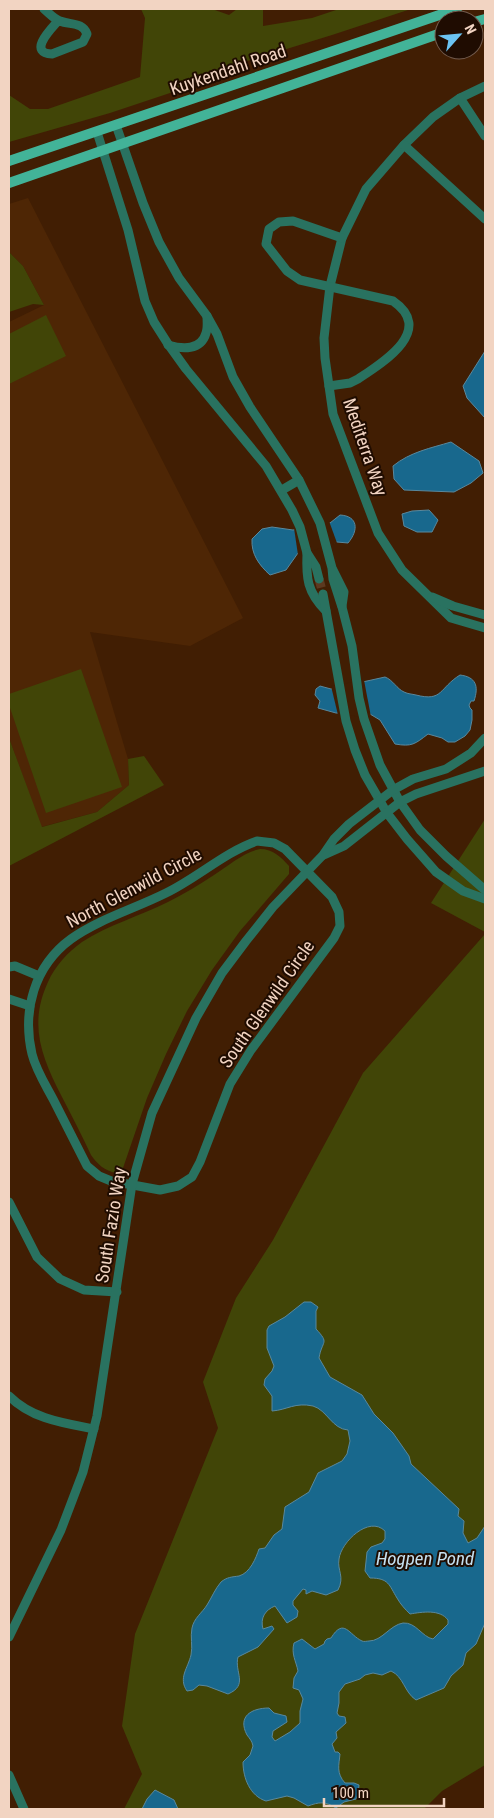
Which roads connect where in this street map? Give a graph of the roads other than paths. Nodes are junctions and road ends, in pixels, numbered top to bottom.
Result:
1 (44, 9) edge
2 (456, 9) edge
3 (58, 21) junction
4 (434, 36) edge
5 (485, 86) edge
6 (460, 98) junction
7 (116, 125) junction
8 (96, 132) junction
9 (485, 136) edge
10 (123, 145) junction
11 (404, 145) junction
12 (103, 151) junction
13 (9, 161) edge
14 (9, 183) edge
15 (485, 219) edge
16 (342, 238) junction
17 (330, 286) junction
18 (207, 316) junction
19 (168, 344) junction
20 (328, 386) junction
21 (299, 480) junction
22 (282, 490) junction
23 (307, 553) junction
24 (319, 579) tunnel mouth
25 (323, 594) tunnel mouth
26 (425, 594) junction
27 (342, 607) junction
28 (326, 611) junction
29 (485, 615) edge
30 (485, 628) edge
31 (485, 738) edge
32 (485, 771) edge
33 (393, 790) junction
34 (379, 800) junction
35 (400, 802) junction
36 (387, 813) junction
37 (323, 855) junction
38 (307, 871) junction
39 (485, 890) edge
40 (485, 899) edge
41 (55, 953) joint
42 (9, 967) edge
43 (39, 976) junction
44 (9, 999) edge
45 (30, 1006) junction
46 (132, 1184) junction
47 (9, 1202) edge
48 (117, 1292) junction
49 (9, 1396) edge
50 (94, 1429) junction
51 (9, 1637) edge
52 (9, 1775) edge
53 (24, 1809) edge

1 - 3 street
2 - 7 main road, Kuykendahl Road
3 - 3 street
4 - 10 main road, Kuykendahl Road
5 - 6 street, Mediterra Way
6 - 9 street
6 - 11 street, Mediterra Way
7 - 8 main road, Kuykendahl Road
7 - 10 street
8 - 12 street
8 - 13 main road, Kuykendahl Road
10 - 12 main road, Kuykendahl Road
10 - 18 street
11 - 15 street
11 - 16 street, Mediterra Way
12 - 14 main road, Kuykendahl Road
12 - 19 street
16 - 17 street, Mediterra Way
16 - 17 street
17 - 20 street, Mediterra Way
17 - 20 street
18 - 19 street
18 - 21 street
19 - 22 street
20 - 26 street, Mediterra Way
21 - 22 street
21 - 27 street
22 - 23 street
23 - 24 street
23 - 28 street
25 - 28 street
26 - 29 street, Mediterra Way
26 - 30 street, Mediterra Way
27 - 28 street
27 - 33 street
28 - 34 street
31 - 33 street, South Fazio Way
32 - 35 street, South Fazio Way
33 - 34 street, South Fazio Way
33 - 35 street
34 - 36 street
34 - 37 street, South Fazio Way
35 - 36 street, South Fazio Way
35 - 39 street
36 - 37 street, South Fazio Way
36 - 40 street
37 - 38 street, South Fazio Way
38 - 41 street, North Glenwild Circle
38 - 46 street, South Fazio Way
38 - 46 street, South Glenwild Circle
41 - 43 street, South Glenwild Circle
42 - 43 street
43 - 45 street, South Glenwild Circle
44 - 45 street
45 - 46 street, South Glenwild Circle
46 - 48 street, South Fazio Way
47 - 48 street
48 - 50 street, South Fazio Way
49 - 50 street
50 - 51 street, South Fazio Way
52 - 53 street

